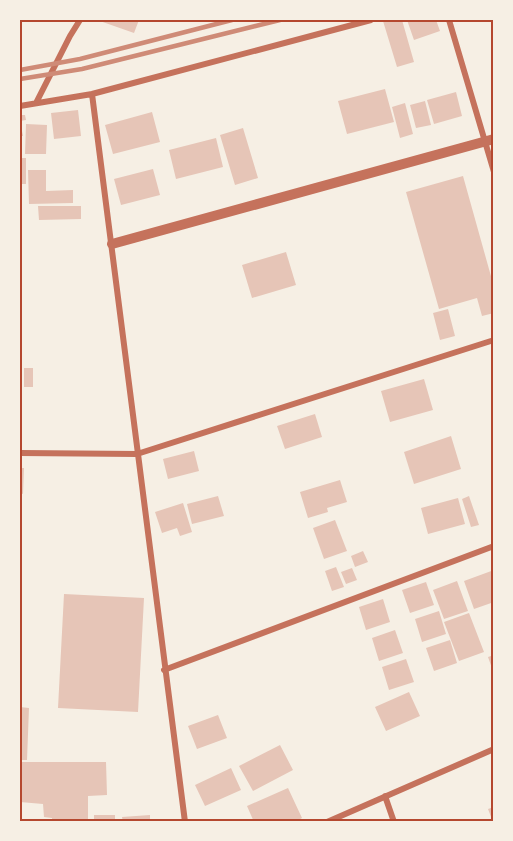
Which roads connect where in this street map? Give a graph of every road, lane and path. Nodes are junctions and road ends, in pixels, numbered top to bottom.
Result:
1 (81, 20) edge
2 (371, 20) edge
3 (449, 20) edge
4 (92, 94) junction
5 (36, 103) junction
6 (20, 106) edge
7 (489, 140) edge
8 (494, 172) edge
9 (111, 244) junction
10 (494, 340) edge
11 (20, 453) edge
12 (137, 454) junction
13 (494, 546) edge
14 (164, 670) junction
15 (494, 749) edge
16 (385, 796) junction
17 (185, 822) edge
18 (327, 822) edge
19 (394, 822) edge

1 - 5 street
2 - 4 street
3 - 7 street
4 - 5 street
4 - 9 street
5 - 6 street
7 - 8 street
7 - 9 street
9 - 12 street
10 - 12 street
11 - 12 street
12 - 14 street
13 - 14 street
14 - 17 street
15 - 16 street
16 - 18 street
16 - 19 street

